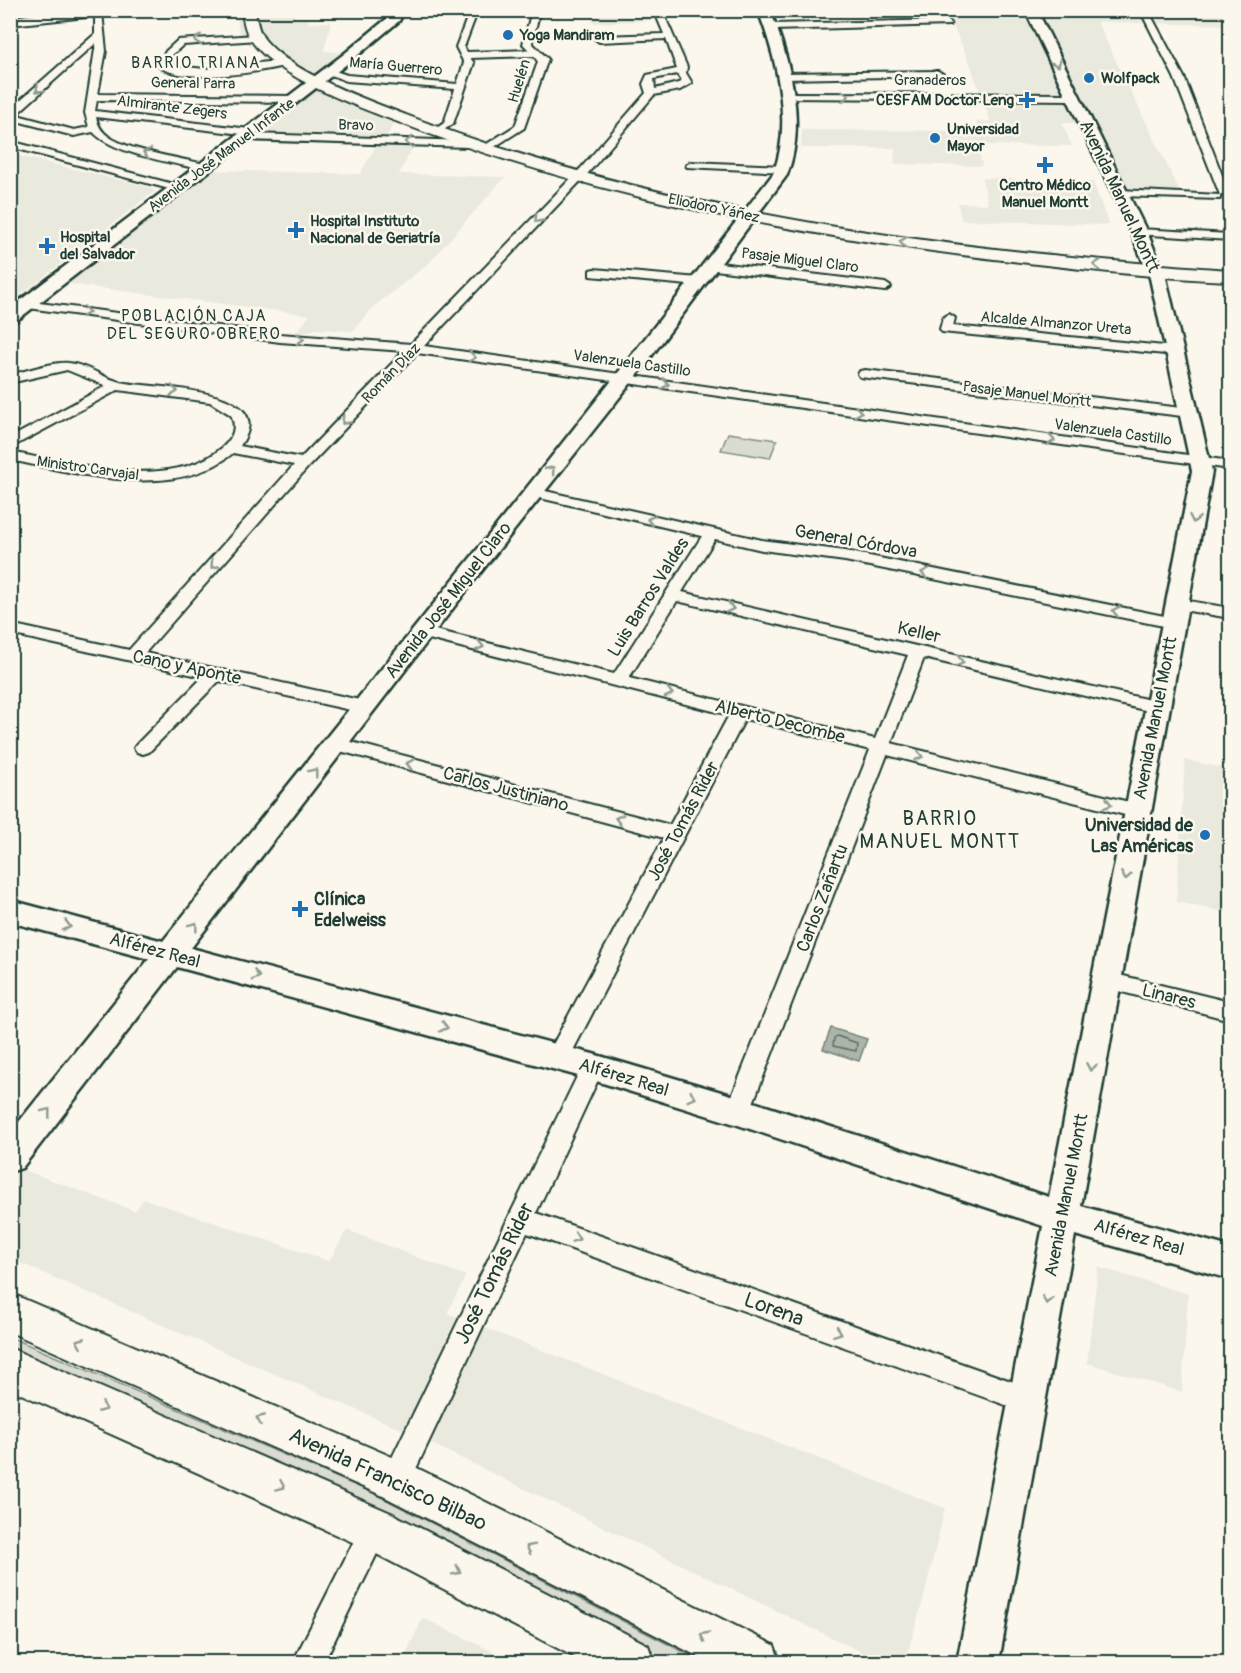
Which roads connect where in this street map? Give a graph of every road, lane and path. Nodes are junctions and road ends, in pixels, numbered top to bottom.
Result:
1 (115, 10) edge
2 (248, 10) edge
3 (399, 10) edge
4 (474, 10) edge
5 (536, 10) edge
6 (658, 10) edge
7 (764, 10) edge
8 (1031, 10) edge
9 (1144, 10) edge
10 (33, 11) edge
11 (98, 12) junction
12 (10, 14) edge
13 (10, 21) edge
14 (947, 23) dead end
15 (772, 27) junction
16 (101, 34) junction
17 (668, 36) junction
18 (256, 38) junction
19 (599, 39) dead end
20 (82, 50) junction
21 (101, 51) junction
22 (535, 53) junction
23 (465, 55) junction
24 (286, 63) junction
25 (681, 71) junction
26 (938, 75) dead end
27 (323, 76) junction
28 (784, 76) junction
29 (346, 78) junction
30 (461, 87) junction
31 (333, 89) junction
32 (651, 93) junction
33 (93, 96) junction
34 (786, 96) junction
35 (1073, 97) junction
36 (293, 99) junction
37 (90, 113) junction
38 (95, 129) junction
39 (436, 132) junction
40 (247, 134) junction
41 (10, 144) edge
42 (468, 144) junction
43 (484, 149) junction
44 (691, 165) dead end
45 (204, 167) junction
46 (784, 169) junction
47 (578, 177) junction
48 (177, 188) junction
49 (1120, 193) junction
50 (1225, 197) edge
51 (751, 216) junction
52 (1139, 232) junction
53 (1230, 237) edge
54 (1155, 270) junction
55 (594, 273) dead end
56 (705, 274) junction
57 (1230, 276) edge
58 (885, 287) dead end
59 (28, 304) junction
60 (10, 317) edge
61 (949, 318) dead end
62 (414, 349) junction
63 (1175, 351) junction
64 (865, 374) dead end
65 (625, 378) junction
66 (10, 379) edge
67 (116, 386) junction
68 (1190, 413) junction
69 (10, 444) edge
70 (231, 448) junction
71 (10, 456) edge
72 (304, 463) junction
73 (1216, 463) edge
74 (532, 492) junction
75 (711, 533) junction
76 (673, 595) junction
77 (1230, 613) edge
78 (1175, 614) junction
79 (18, 630) edge
80 (423, 632) junction
81 (10, 645) edge
82 (918, 652) junction
83 (133, 656) junction
84 (216, 674) junction
85 (619, 681) junction
86 (364, 707) junction
87 (1157, 707) junction
88 (740, 711) junction
89 (336, 744) junction
90 (881, 747) junction
91 (143, 748) dead end
92 (1137, 811) junction
93 (676, 834) junction
94 (10, 911) edge
95 (172, 954) junction
96 (1107, 980) junction
97 (1230, 1011) edge
98 (558, 1057) junction
99 (593, 1067) junction
100 (738, 1111) junction
101 (10, 1158) edge
102 (1062, 1216) junction
103 (520, 1219) junction
104 (1230, 1263) edge
105 (10, 1312) edge
106 (10, 1368) edge
107 (1028, 1400) junction
108 (396, 1480) junction
109 (375, 1529) junction
110 (308, 1662) edge
111 (631, 1662) edge
112 (757, 1662) edge
113 (978, 1662) edge

1 - 11 main road
2 - 18 main road
3 - 27 street, Avenida José Manuel Infante
4 - 23 street
5 - 22 street, Huelén
6 - 17 street
7 - 15 street, Avenida José Miguel Claro
8 -> 35 street, Avenida Manuel Montt
9 - 50 street
10 - 12 main road
11 - 13 main road
11 - 16 street
14 - 15 street
15 - 28 street, Avenida José Miguel Claro
16 - 20 street
16 - 21 street
17 - 19 street
17 - 25 street
18 - 24 main road, Eliodoro Yáñez
18 -> 24 street
20 - 21 street
20 -> 38 street
21 - 33 street
22 - 23 street
22 - 43 street, Huelén
23 - 30 street
24 - 27 main road, Eliodoro Yáñez
25 - 32 street, Román Díaz
25 - 32 street
26 - 28 street
27 - 29 street, María Guerrero
27 - 31 main road, Eliodoro Yáñez
27 - 36 street, Avenida José Manuel Infante
28 - 34 street, Avenida José Miguel Claro
29 - 30 street, María Guerrero
29 - 31 main road
30 - 39 street
31 - 39 main road, Eliodoro Yáñez
32 - 47 street, Román Díaz
33 - 36 street, General Parra
33 - 37 street
34 -> 35 street, Granaderos
34 - 46 street, Avenida José Miguel Claro
35 - 49 street, Avenida Manuel Montt
36 - 40 street, Avenida José Manuel Infante
37 - 38 street
37 - 40 street, Almirante Zegers
45 -> 38 street
39 - 42 main road, Eliodoro Yáñez
42 -> 40 street, Bravo
40 - 45 street, Avenida José Manuel Infante
41 - 48 street
42 - 43 main road, Eliodoro Yáñez
43 - 47 main road, Eliodoro Yáñez
44 - 46 street
45 - 48 street, Avenida José Manuel Infante
46 - 51 street, Avenida José Miguel Claro
47 - 51 main road, Eliodoro Yáñez
47 -> 62 street, Román Díaz
48 - 59 street, Avenida José Manuel Infante
49 - 50 street
49 - 52 street, Avenida Manuel Montt
54 -> 51 main road, Eliodoro Yáñez
51 - 56 street, Avenida José Miguel Claro
52 - 53 street
52 - 54 street, Avenida Manuel Montt
54 - 57 main road, Eliodoro Yáñez
54 - 63 street, Avenida Manuel Montt
55 - 56 street, Pasaje Miguel Claro
56 - 58 street, Pasaje Miguel Claro
56 - 65 street, Avenida José Miguel Claro
59 - 60 street, Avenida José Manuel Infante
59 -> 62 street, Valenzuela Castillo
61 - 63 street, Alcalde Almanzor Ureta
62 -> 65 street, Valenzuela Castillo
62 -> 72 street, Román Díaz
63 - 68 street, Avenida Manuel Montt
64 - 68 street, Pasaje Manuel Montt
65 -> 73 street, Valenzuela Castillo
74 -> 65 street, Avenida José Miguel Claro
66 - 67 street
67 - 69 street, Ministro Carvajal
67 -> 70 street
68 - 73 street, Avenida Manuel Montt
70 - 71 street, Ministro Carvajal
70 - 72 street
72 -> 83 street, Román Díaz
73 -> 78 street, Avenida Manuel Montt
75 -> 74 street, General Córdova
74 - 80 street, Avenida José Miguel Claro
75 - 76 street, Luis Barros Valdes
78 -> 75 street, General Córdova
76 -> 82 street, Keller
76 - 85 street, Luis Barros Valdes
77 - 78 street
78 - 87 street, Avenida Manuel Montt
79 - 81 street
79 - 83 street, Cano y Aponte
80 -> 85 street, Alberto Decombe
80 - 86 street, Avenida José Miguel Claro
82 -> 87 street, Keller
82 - 90 street, Carlos Zañartu
83 - 84 street, Cano y Aponte
84 - 86 street, Cano y Aponte
84 - 91 street
85 -> 88 street, Alberto Decombe
86 - 89 street, Avenida José Miguel Claro
87 - 92 street, Avenida Manuel Montt
88 - 90 street, Alberto Decombe
88 - 93 street, José Tomás Rider
93 -> 89 street, Carlos Justiniano
95 -> 89 street, Avenida José Miguel Claro
90 -> 92 street, Alberto Decombe
90 - 100 street, Carlos Zañartu
92 -> 96 street, Avenida Manuel Montt
93 - 98 street, José Tomás Rider
94 -> 95 street, Alférez Real
95 -> 98 street, Alférez Real
101 -> 95 street, Avenida José Miguel Claro
96 - 97 street, Linares
96 -> 102 street, Avenida Manuel Montt
98 - 99 street, Alférez Real
99 -> 100 street, Alférez Real
99 - 103 street, José Tomás Rider
100 - 102 street, Alférez Real
102 - 104 street, Alférez Real
102 -> 107 street, Avenida Manuel Montt
103 -> 107 street, Lorena
103 - 108 street, José Tomás Rider
108 -> 105 main road, Avenida Francisco Bilbao
106 -> 109 main road
107 - 113 street, Avenida Manuel Montt
112 -> 108 main road, Avenida Francisco Bilbao
109 - 110 street
109 -> 111 main road

